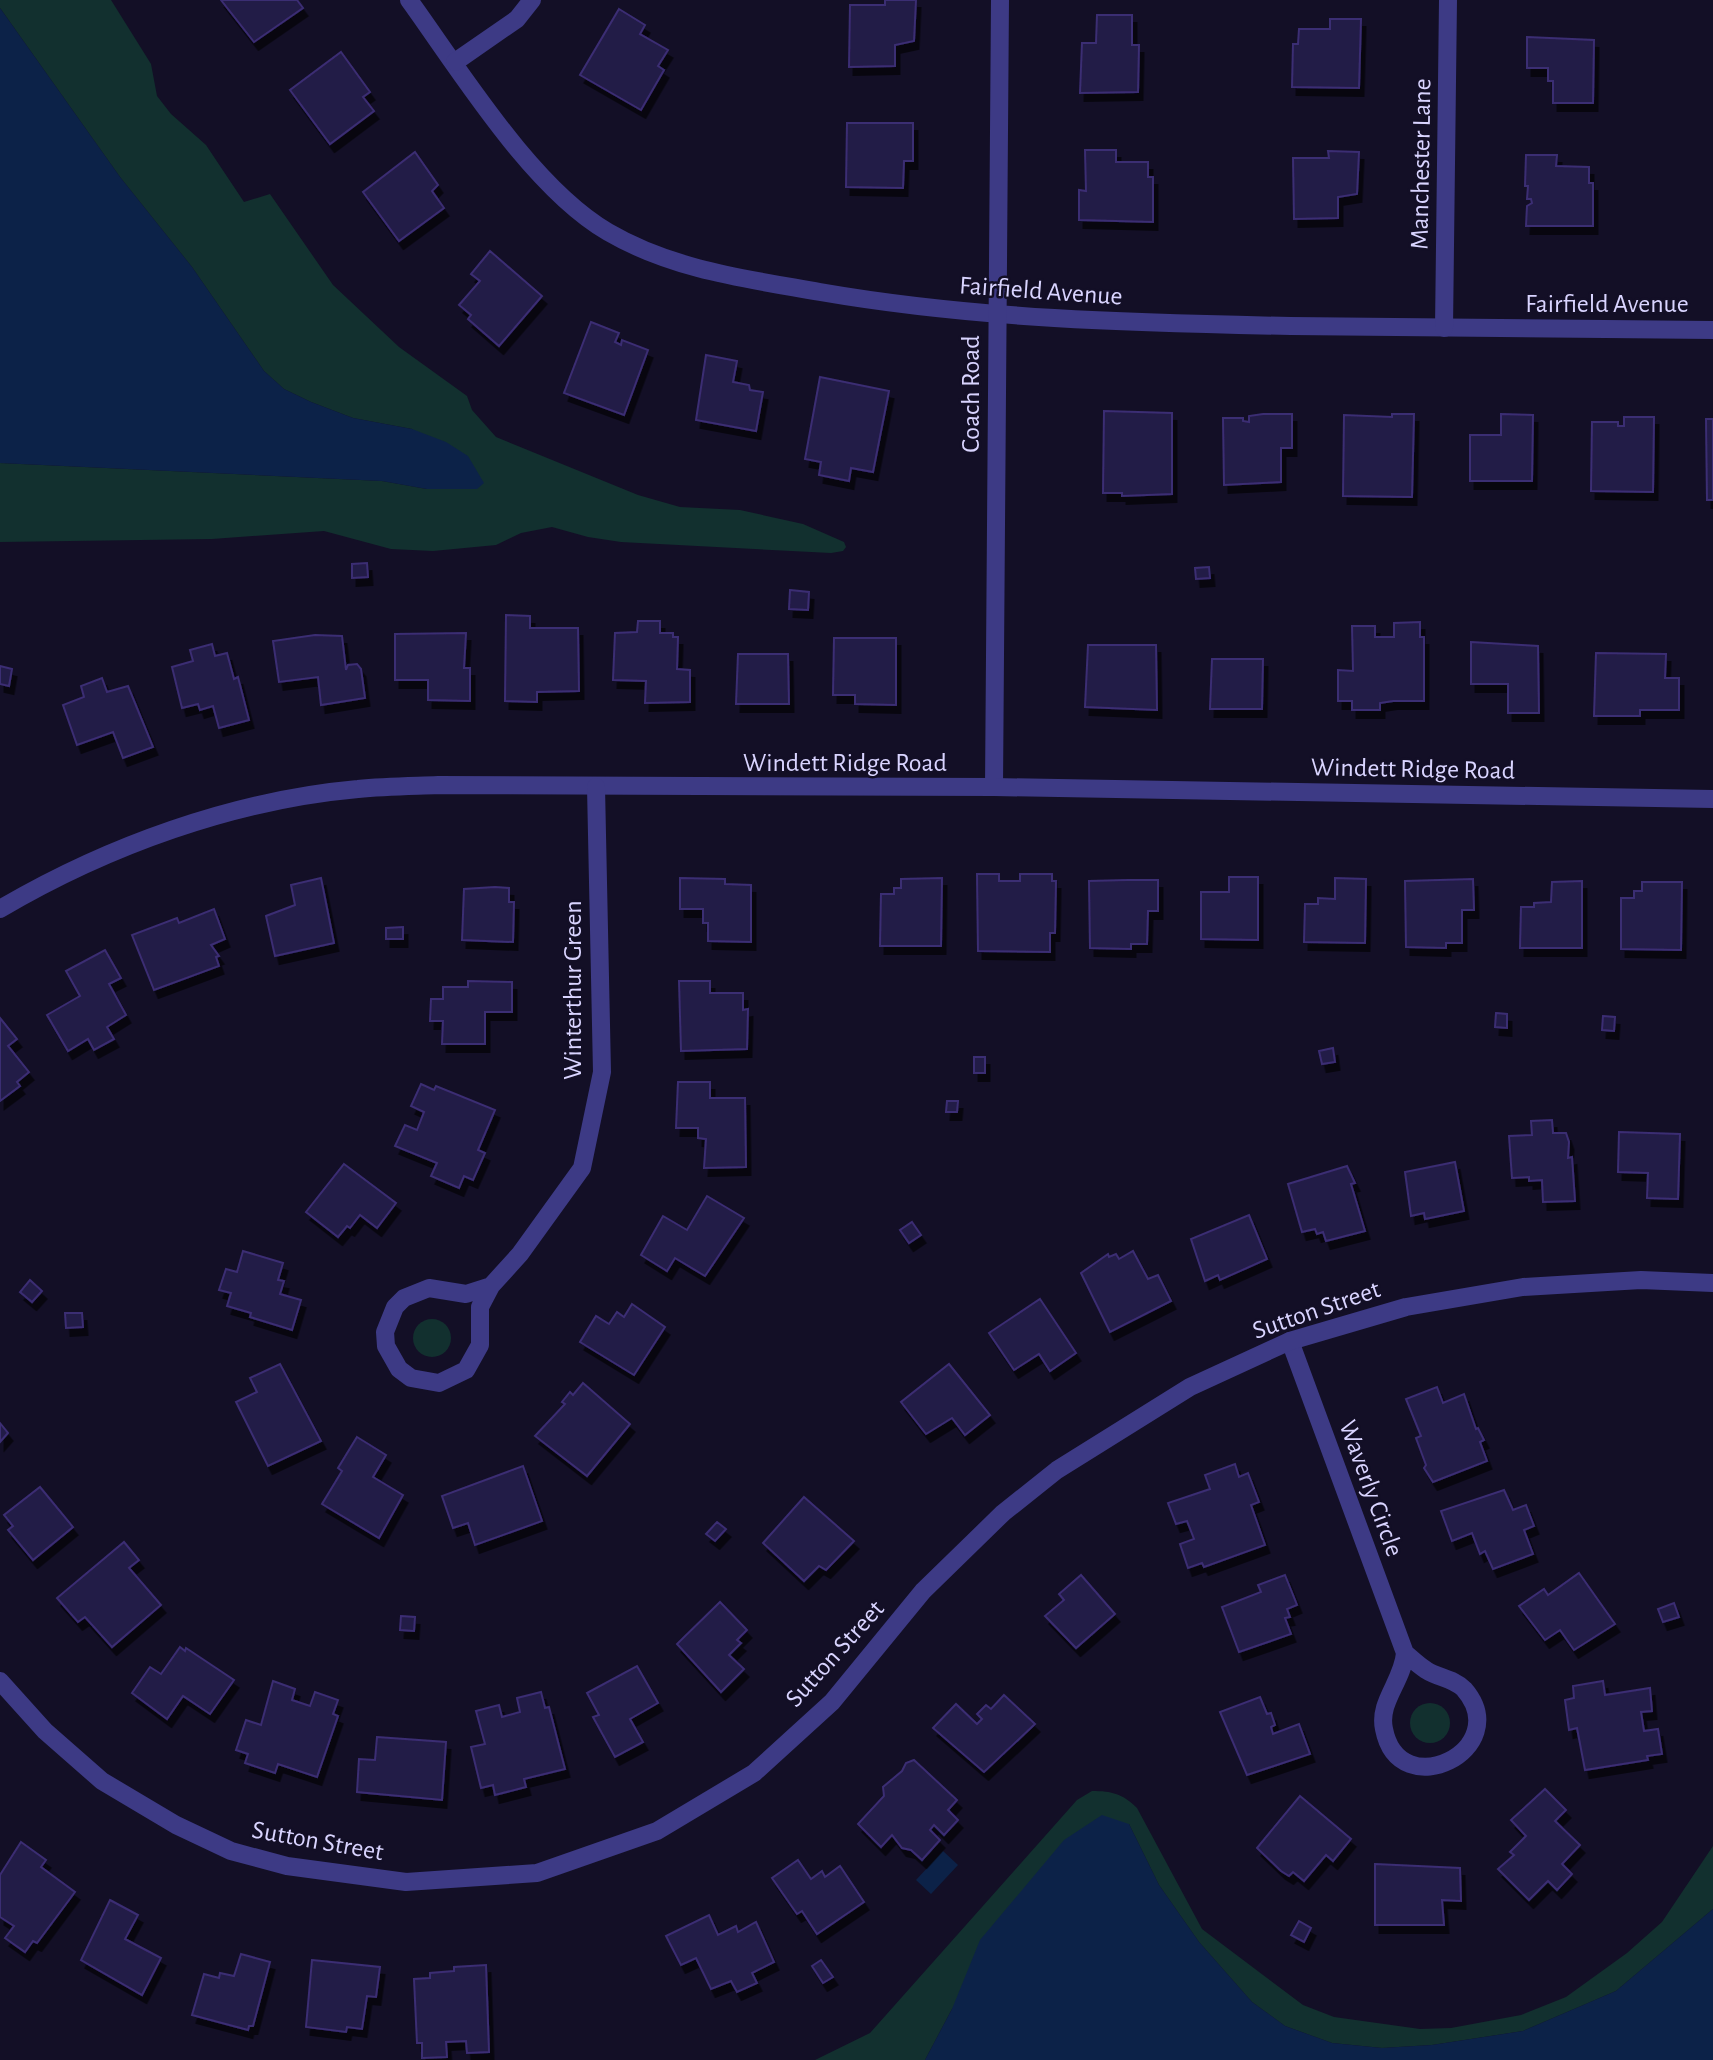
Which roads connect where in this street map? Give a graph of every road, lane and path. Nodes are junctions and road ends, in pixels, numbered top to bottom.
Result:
1 (409, 0) edge
2 (532, 0) edge
3 (1000, 0) edge
4 (1448, 0) edge
5 (455, 62) junction
6 (997, 315) junction
7 (1444, 328) junction
8 (1713, 330) edge
9 (596, 787) junction
10 (994, 788) junction
11 (1713, 799) edge
12 (0, 909) edge
13 (1713, 1283) edge
14 (491, 1286) junction
15 (1290, 1341) junction
16 (1405, 1653) junction
17 (0, 1681) edge

1 - 5 street, Fairfield Avenue
2 - 5 street
3 - 6 street, Coach Road
4 - 7 street, Manchester Lane
5 - 6 street, Fairfield Avenue
6 - 7 street, Fairfield Avenue
6 - 10 street, Coach Road
7 - 8 street, Fairfield Avenue
9 - 10 street, Windett Ridge Road
9 - 12 street, Windett Ridge Road
9 - 14 street, Winterthur Green
10 - 11 street, Windett Ridge Road
13 - 15 street, Sutton Street
14 - 14 street, Winterthur Green
15 - 16 street, Waverly Circle
15 - 17 street, Sutton Street
16 - 16 street

